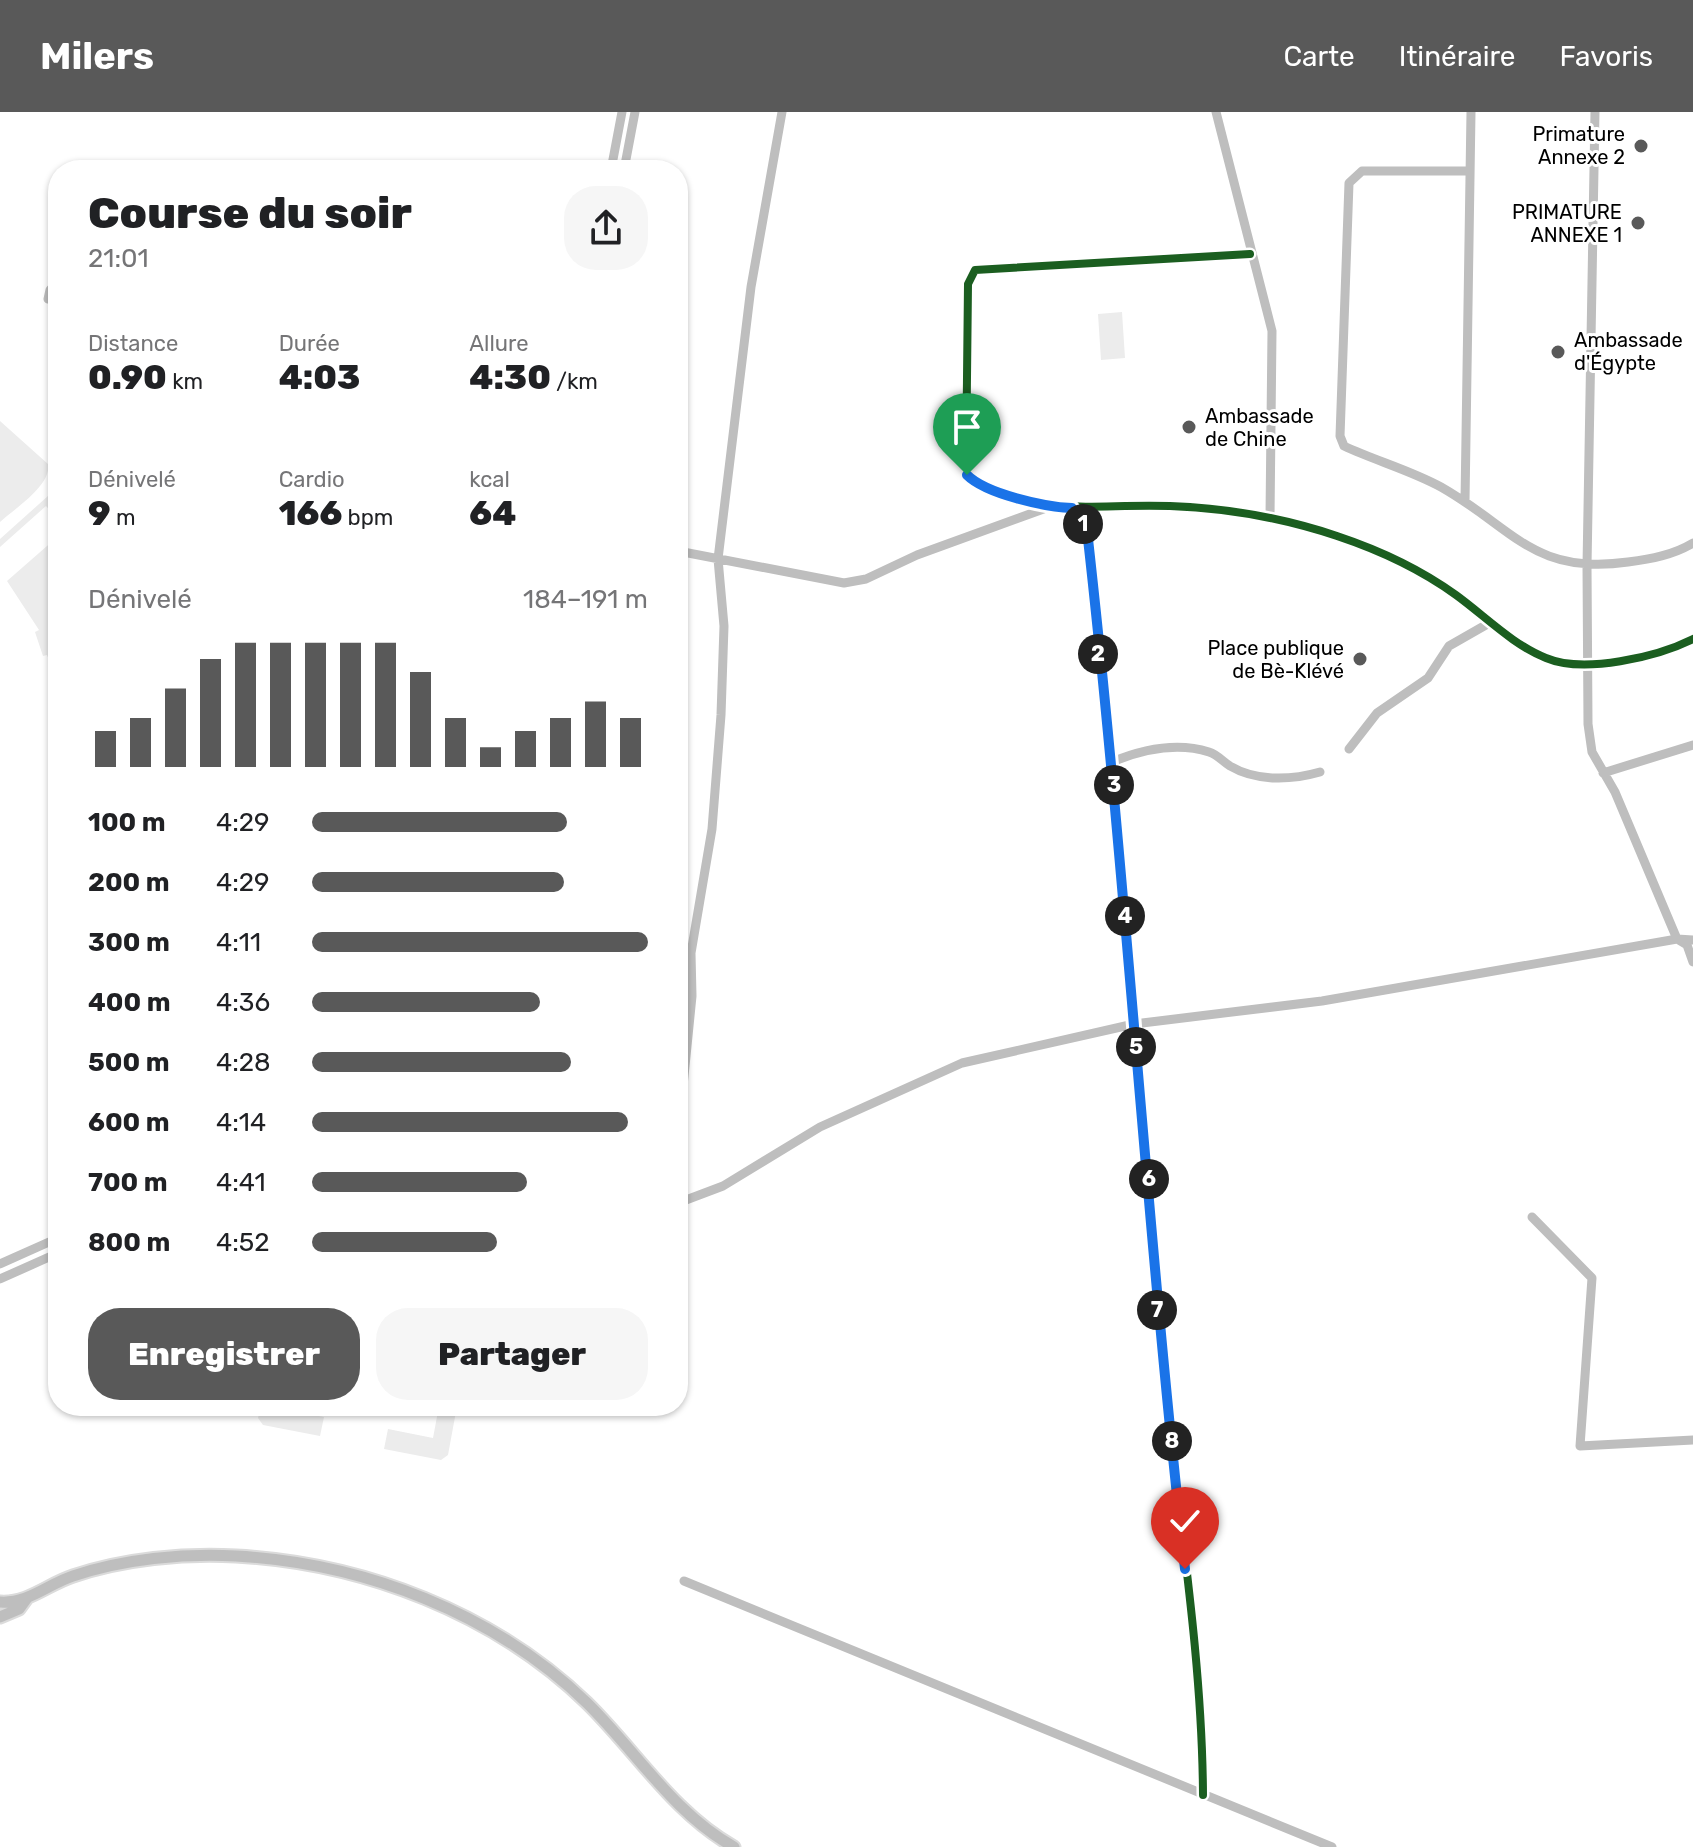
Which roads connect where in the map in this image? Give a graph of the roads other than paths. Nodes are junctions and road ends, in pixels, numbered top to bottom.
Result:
1 (622, 112) edge
2 (635, 112) edge
3 (782, 112) edge
4 (1216, 112) edge
5 (1471, 112) edge
6 (1595, 112) edge
7 (613, 160) edge
8 (626, 160) edge
9 (1468, 171) junction
10 (1250, 254) junction
11 (1465, 501) junction
12 (1049, 507) junction
13 (1072, 508) junction
14 (1270, 517) junction
15 (1693, 543) edge
16 (688, 553) edge
17 (718, 559) junction
18 (1587, 566) junction
19 (1491, 622) junction
20 (1693, 639) edge
21 (1586, 666) junction
22 (1693, 745) edge
23 (1349, 749) dead end
24 (1112, 762) junction
25 (1320, 772) dead end
26 (1603, 773) junction
27 (1677, 939) junction
28 (1693, 940) edge
29 (1693, 962) edge
30 (1134, 1024) junction
31 (688, 1036) edge
32 (688, 1199) edge
33 (1532, 1217) dead end
34 (48, 1242) edge
35 (48, 1257) edge
36 (0, 1264) edge
37 (0, 1279) edge
38 (1693, 1440) edge
39 (684, 1581) dead end
40 (27, 1598) junction
41 (0, 1602) edge
42 (0, 1617) edge
43 (1203, 1795) junction
44 (734, 1847) edge
45 (1332, 1847) edge

1 - 7 street
2 - 8 street
3 - 17 street
4 - 10 street
5 - 9 street
6 - 18 street
9 - 11 street
9 - 11 street
10 - 12 street
10 - 14 street
11 - 18 street
12 - 13 street
12 - 17 street
13 - 14 street
13 - 24 street
14 - 19 street
15 - 18 street
16 - 17 street
17 - 31 street
18 - 21 street
19 - 21 street
19 - 23 street
20 - 21 street
21 - 26 street
22 - 26 street
24 - 25 street
24 - 30 street
26 - 27 street
27 - 28 street
27 - 29 street
27 - 30 street
30 - 32 street
30 - 43 street
33 - 38 street
34 - 36 street
35 - 37 street
39 - 43 street
40 - 41 main road
40 - 42 main road
40 - 44 main road
43 - 45 street

